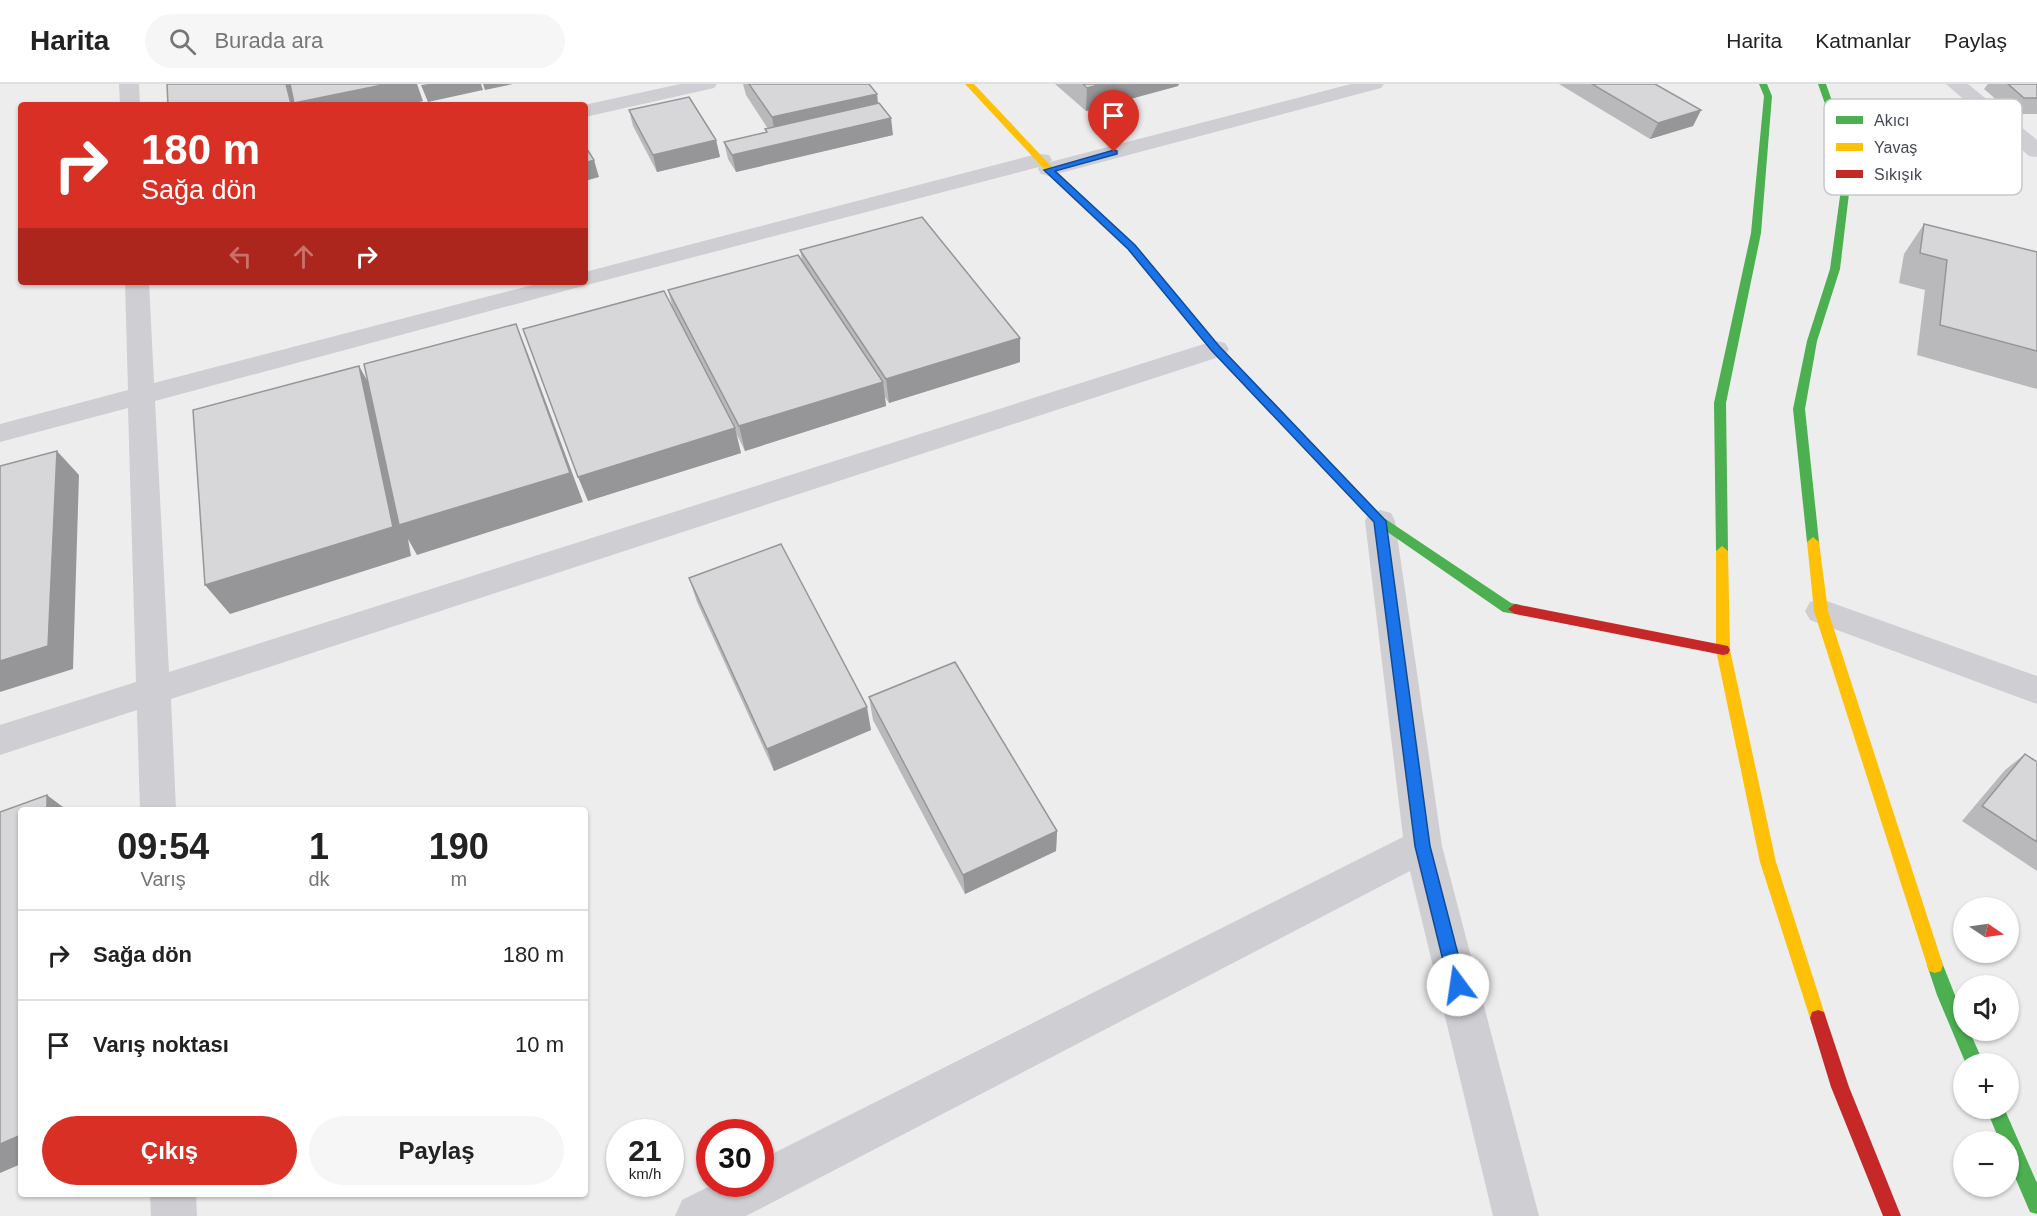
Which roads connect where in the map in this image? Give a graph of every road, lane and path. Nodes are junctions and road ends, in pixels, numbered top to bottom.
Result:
1 (129, 84) edge
2 (707, 84) edge
3 (969, 84) edge
4 (1374, 84) edge
5 (1763, 84) edge
6 (1822, 84) edge
7 (1956, 84) edge
8 (1827, 99) edge
9 (1974, 99) edge
10 (130, 102) edge
11 (588, 110) edge
12 (2022, 139) edge
13 (2037, 151) edge
14 (1045, 165) junction
15 (1845, 195) edge
16 (588, 278) edge
17 (137, 285) edge
18 (562, 285) edge
19 (1215, 349) junction
20 (141, 395) junction
21 (0, 433) edge
22 (1380, 521) junction
23 (1821, 611) junction
24 (1723, 650) junction
25 (153, 690) junction
26 (2037, 690) edge
27 (0, 740) edge
28 (158, 807) edge
29 (1423, 846) junction
30 (1970, 1053) edge
31 (2000, 1119) edge
32 (173, 1197) edge
33 (2037, 1205) edge
34 (174, 1216) edge
35 (699, 1216) edge
36 (1516, 1216) edge
37 (1892, 1216) edge

1 - 10 street
2 - 11 street
3 - 14 main road
4 - 14 street
5 - 24 main road
6 - 8 main road
7 - 9 street
12 - 13 street
14 - 16 street
14 - 19 main road
15 - 23 main road
17 - 20 street
18 - 20 street
19 - 22 main road
19 - 25 street
20 - 21 street
20 - 25 street
22 - 24 main road
22 - 29 street
23 - 26 street
23 - 30 main road
24 - 37 main road
25 - 27 street
25 - 28 street
29 - 35 street
29 - 36 street
31 - 33 main road
32 - 34 street

